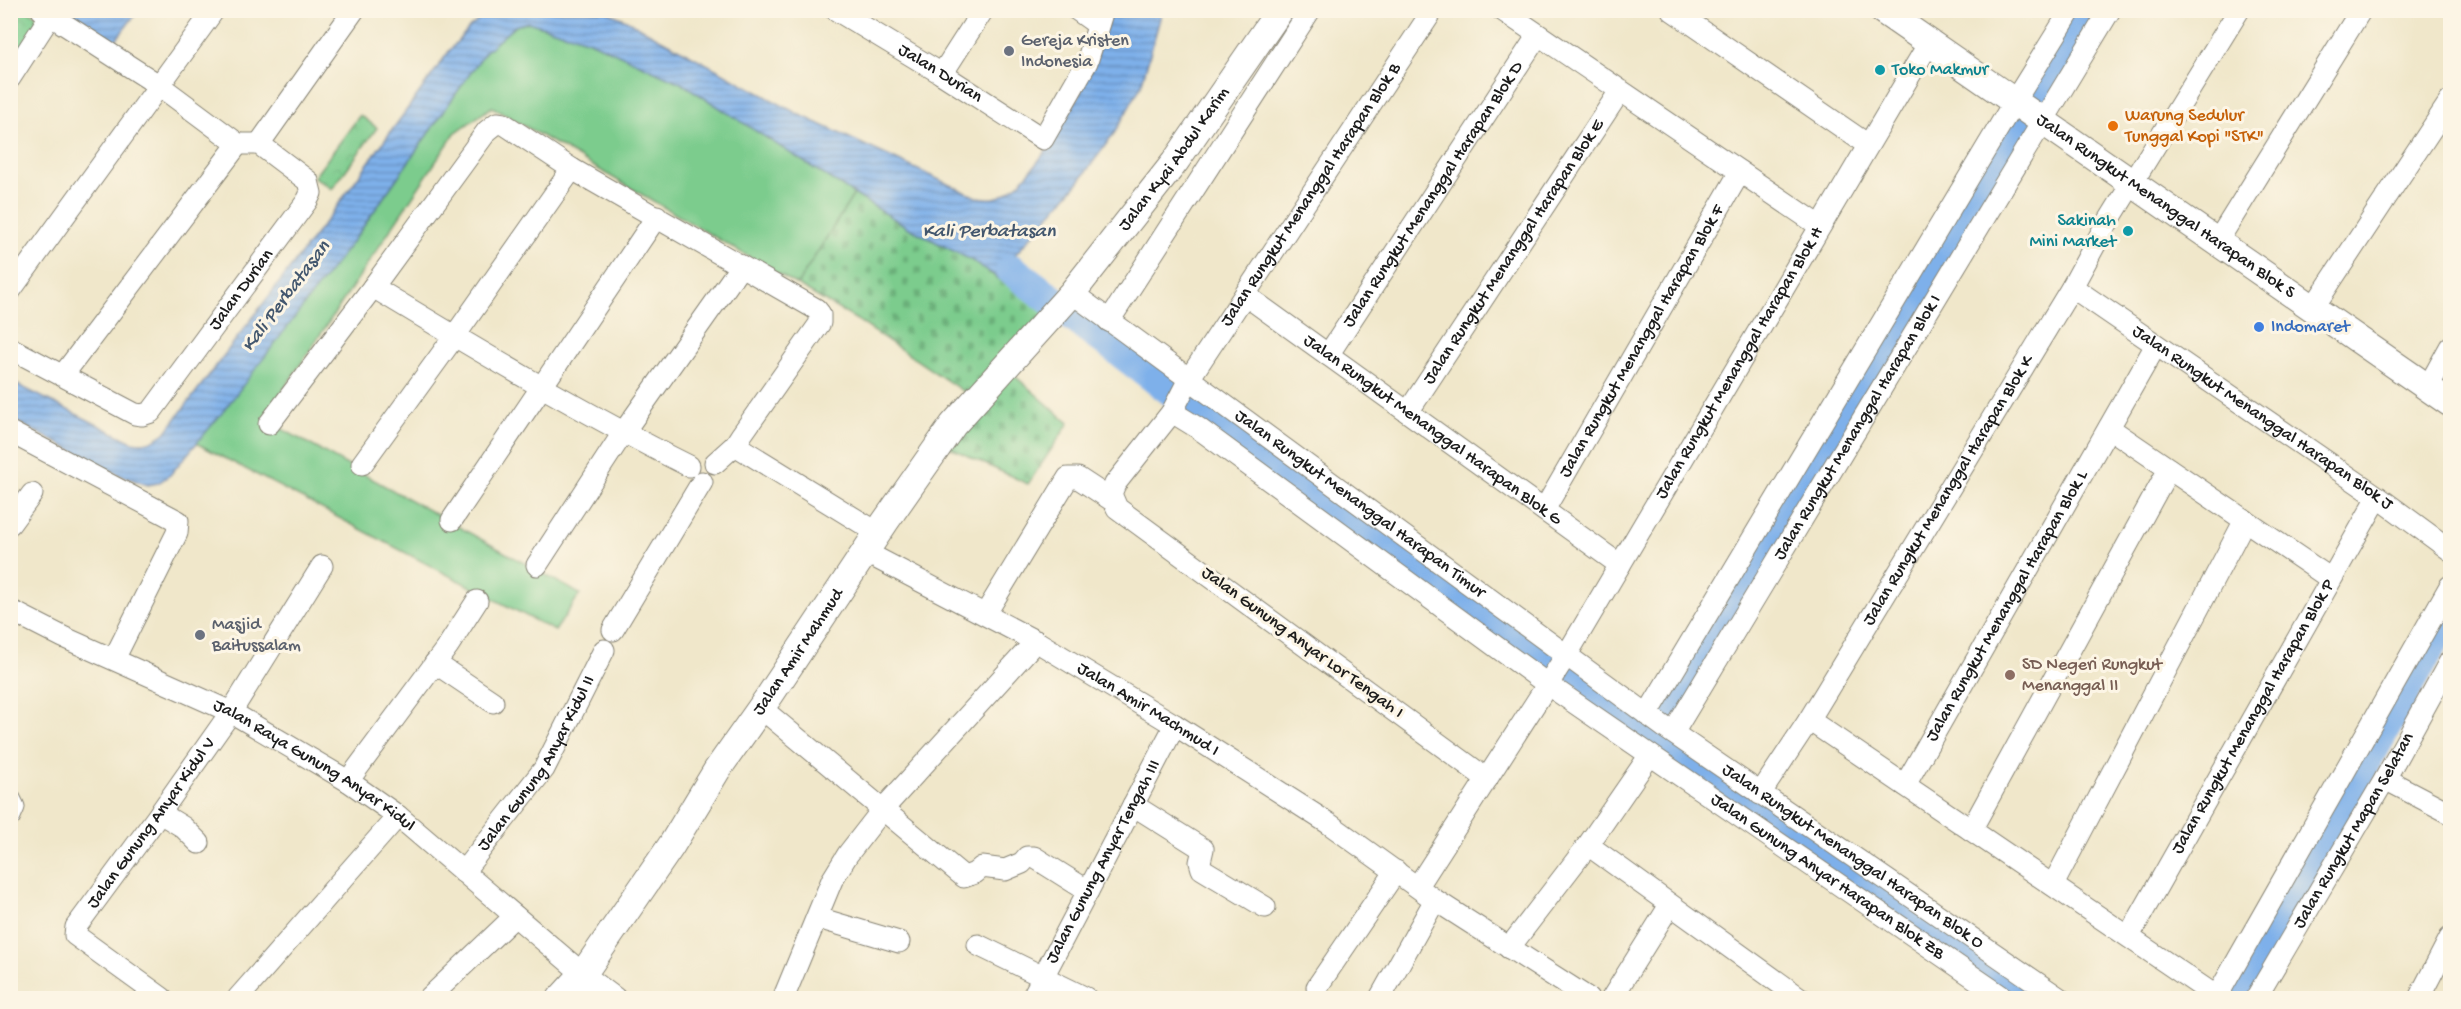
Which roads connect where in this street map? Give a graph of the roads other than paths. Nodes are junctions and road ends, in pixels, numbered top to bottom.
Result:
1 (214, 10) edge
2 (354, 10) edge
3 (836, 10) edge
4 (982, 10) edge
5 (1077, 10) edge
6 (1280, 10) edge
7 (1310, 10) edge
8 (1432, 10) edge
9 (1502, 10) edge
10 (1672, 10) edge
11 (1882, 10) edge
12 (2072, 10) edge
13 (2110, 10) edge
14 (2239, 10) edge
15 (2361, 10) edge
16 (49, 12) edge
17 (1100, 18) edge
18 (1538, 35) junction
19 (1929, 43) junction
20 (942, 74) junction
21 (10, 78) edge
22 (160, 86) junction
23 (1620, 91) junction
24 (2451, 101) edge
25 (2029, 113) junction
26 (248, 144) junction
27 (1868, 145) junction
28 (572, 169) junction
29 (1740, 172) junction
30 (2131, 184) junction
31 (657, 216) junction
32 (1820, 226) junction
33 (2217, 242) junction
34 (741, 266) junction
35 (377, 281) junction
36 (2072, 287) junction
37 (10, 291) edge
38 (1245, 295) junction
39 (1062, 304) junction
40 (2313, 308) junction
41 (1109, 321) junction
42 (459, 331) junction
43 (2156, 345) junction
44 (2451, 347) edge
45 (10, 348) edge
46 (1328, 355) junction
47 (63, 375) junction
48 (545, 380) junction
49 (2428, 387) junction
50 (1180, 397) junction
51 (2451, 402) edge
52 (1408, 412) junction
53 (269, 424) dead end
54 (627, 427) junction
55 (2109, 428) junction
56 (10, 432) edge
57 (739, 439) junction
58 (362, 464) dead end
59 (700, 467) junction
60 (2169, 469) junction
61 (32, 494) dead end
62 (2378, 497) junction
63 (1115, 505) junction
64 (1544, 510) junction
65 (452, 520) dead end
66 (2245, 520) junction
67 (10, 524) edge
68 (876, 535) junction
69 (2451, 550) edge
70 (537, 565) dead end
71 (1620, 565) junction
72 (322, 567) dead end
73 (2331, 579) junction
74 (2451, 586) edge
75 (477, 601) dead end
76 (10, 610) edge
77 (986, 613) junction
78 (614, 630) dead end
79 (1036, 641) junction
80 (604, 650) dead end
81 (114, 659) junction
82 (2451, 661) edge
83 (435, 663) junction
84 (1557, 669) junction
85 (493, 702) dead end
86 (761, 708) junction
87 (231, 712) junction
88 (1809, 720) junction
89 (1660, 724) junction
90 (1175, 725) junction
91 (1650, 755) junction
92 (1487, 779) junction
93 (2385, 779) junction
94 (348, 781) junction
95 (1905, 785) junction
96 (1760, 794) junction
97 (10, 799) edge
98 (1133, 805) junction
99 (884, 808) junction
100 (160, 813) junction
101 (2451, 813) edge
102 (10, 816) edge
103 (398, 816) junction
104 (1971, 830) junction
105 (199, 843) dead end
106 (1588, 845) junction
107 (1396, 871) junction
108 (463, 872) junction
109 (2053, 885) junction
110 (1418, 886) junction
111 (1088, 891) junction
112 (1435, 900) junction
113 (1670, 904) junction
114 (1265, 907) dead end
115 (514, 916) junction
116 (818, 918) junction
117 (2129, 936) junction
118 (2451, 938) edge
119 (900, 942) dead end
120 (978, 945) dead end
121 (1509, 948) junction
122 (583, 974) junction
123 (1044, 976) junction
124 (1317, 987) dead end
125 (1622, 995) edge
126 (2217, 998) edge
127 (162, 999) edge
128 (238, 999) edge
129 (429, 999) edge
130 (561, 999) edge
131 (615, 999) edge
132 (786, 999) edge
133 (1032, 999) edge
134 (1086, 999) edge
135 (1380, 999) edge
136 (1588, 999) edge
137 (1800, 999) edge
138 (2004, 999) edge
139 (2059, 999) edge
140 (2256, 999) edge
141 (2420, 999) edge

1 - 22 street
2 - 26 street
3 - 20 street, Jalan Durian
4 - 20 street
5 - 17 street
6 - 39 street, Jalan Kyai Abdul Karim
7 - 41 street
8 - 38 street, Jalan Rungkut Menanggal Harapan Blok B
9 - 18 street
10 - 27 street
11 - 19 street, Jalan Rungkut Menanggal Harapan Blok S
12 - 25 street
13 - 25 street
14 - 30 street, Jalan Rungkut Menanggal Harapan Blok K
15 - 33 street
16 - 21 street, Jalan Durian
16 - 22 street, Jalan Durian
17 - 20 street, Jalan Durian
18 - 23 street
18 - 46 street, Jalan Rungkut Menanggal Harapan Blok D
19 - 25 street, Jalan Rungkut Menanggal Harapan Blok S
19 - 27 street, Jalan Rungkut Menanggal Harapan Blok H
22 - 26 street, Jalan Durian
22 - 37 street
23 - 29 street
23 - 52 street, Jalan Rungkut Menanggal Harapan Blok E
24 - 40 street
25 - 30 street, Jalan Rungkut Menanggal Harapan Blok S
25 - 89 street, Jalan Rungkut Menanggal Harapan Blok I
25 - 89 street
26 - 47 street
26 - 47 street, Jalan Durian
27 - 32 street, Jalan Rungkut Menanggal Harapan Blok H
28 - 31 street
28 - 35 street
28 - 42 street
29 - 32 street
29 - 64 street, Jalan Rungkut Menanggal Harapan Blok F
30 - 33 street, Jalan Rungkut Menanggal Harapan Blok S
30 - 36 street, Jalan Rungkut Menanggal Harapan Blok K
31 - 34 street
31 - 48 street
32 - 71 street, Jalan Rungkut Menanggal Harapan Blok H
33 - 40 street, Jalan Rungkut Menanggal Harapan Blok S
34 - 54 street
34 - 57 street
35 - 42 street
35 - 53 street
36 - 43 street, Jalan Rungkut Menanggal Harapan Blok J
36 - 88 street, Jalan Rungkut Menanggal Harapan Blok K
38 - 46 street, Jalan Rungkut Menanggal Harapan Blok G
38 - 50 street, Jalan Rungkut Menanggal Harapan Blok B
39 - 41 street, Jalan Rungkut Menanggal Harapan Timur
39 - 68 street, Jalan Amir Mahmud
40 - 49 street, Jalan Rungkut Menanggal Harapan Blok S
41 - 50 street, Jalan Rungkut Menanggal Harapan Timur
42 - 48 street
42 - 58 street
43 - 55 street, Jalan Rungkut Menanggal Harapan Blok L
43 - 62 street, Jalan Rungkut Menanggal Harapan Blok J
44 - 49 street
45 - 47 street, Jalan Durian
46 - 52 street, Jalan Rungkut Menanggal Harapan Blok G
48 - 54 street
48 - 65 street
49 - 51 street, Jalan Rungkut Menanggal Harapan Blok S
50 - 63 street
50 - 84 street, Jalan Rungkut Menanggal Harapan Timur
50 - 84 street, Jalan Rungkut Menanggal Harapan Timur
52 - 64 street, Jalan Rungkut Menanggal Harapan Blok G
54 - 59 street
54 - 70 street
55 - 60 street
55 - 95 street, Jalan Rungkut Menanggal Harapan Blok L
56 - 81 street
57 - 59 street
57 - 68 street, Jalan Amir Machmud I
59 - 78 street
60 - 66 street
60 - 104 street
61 - 67 street
62 - 69 street, Jalan Rungkut Menanggal Harapan Blok J
62 - 73 street, Jalan Rungkut Menanggal Harapan Blok P
63 - 77 street, Jalan Gunung Anyar Lor Tengah I
63 - 92 street, Jalan Gunung Anyar Lor Tengah I
64 - 71 street, Jalan Rungkut Menanggal Harapan Blok G
66 - 73 street
66 - 109 street
68 - 77 street, Jalan Amir Machmud I
68 - 86 street, Jalan Amir Mahmud
71 - 84 street, Jalan Rungkut Menanggal Harapan Blok H
72 - 87 street, Jalan Gunung Anyar Kidul V
73 - 117 street, Jalan Rungkut Menanggal Harapan Blok P
74 - 126 street
75 - 83 street
76 - 81 street, Jalan Raya Gunung Anyar Kidul
77 - 79 street, Jalan Amir Machmud I
79 - 90 street, Jalan Amir Machmud I
79 - 99 street
80 - 108 street, Jalan Gunung Anyar Kidul II
81 - 87 street, Jalan Raya Gunung Anyar Kidul
82 - 93 street, Jalan Rungkut Mapan Selatan
83 - 85 street
83 - 94 street
84 - 89 street, Jalan Rungkut Menanggal Harapan Timur
84 - 91 street, Jalan Gunung Anyar Harapan Blok ZB
84 - 92 street, Jalan Rungkut Menanggal Harapan Blok H
86 - 99 street
86 - 122 street, Jalan Amir Mahmud
87 - 94 street, Jalan Raya Gunung Anyar Kidul
87 - 100 street, Jalan Gunung Anyar Kidul V
88 - 95 street
88 - 96 street, Jalan Rungkut Menanggal Harapan Blok K
89 - 96 street, Jalan Rungkut Menanggal Harapan Blok O
90 - 98 street, Jalan Gunung Anyar Tengah III
90 - 107 street, Jalan Amir Machmud I
91 - 106 street
91 - 138 street, Jalan Gunung Anyar Harapan Blok ZB
92 - 110 street, Jalan Rungkut Menanggal Harapan Blok H
93 - 101 street
93 - 140 street, Jalan Rungkut Mapan Selatan
94 - 103 street, Jalan Raya Gunung Anyar Kidul
95 - 104 street
96 - 139 street, Jalan Rungkut Menanggal Harapan Blok O
97 - 102 street
98 - 111 street, Jalan Gunung Anyar Tengah III
98 - 114 street
99 - 111 street
99 - 116 street
100 - 105 street
100 - 127 street, Jalan Gunung Anyar Kidul V
103 - 108 street, Jalan Raya Gunung Anyar Kidul
103 - 128 street
104 - 109 street
106 - 113 street
106 - 121 street
107 - 110 street, Jalan Amir Machmud I
107 - 124 street
108 - 115 street, Jalan Raya Gunung Anyar Kidul
109 - 117 street
110 - 112 street, Jalan Amir Machmud I
111 - 123 street, Jalan Gunung Anyar Tengah III
112 - 121 street, Jalan Amir Machmud I
112 - 135 street
113 - 125 street
113 - 137 street
115 - 122 street, Jalan Raya Gunung Anyar Kidul
115 - 129 street
116 - 119 street
116 - 132 street
117 - 126 street
118 - 141 street
120 - 123 street
121 - 136 street, Jalan Amir Machmud I
122 - 130 street, Jalan Amir Mahmud
122 - 131 street, Jalan Raya Gunung Anyar Kidul
123 - 133 street, Jalan Gunung Anyar Tengah III
123 - 134 street

